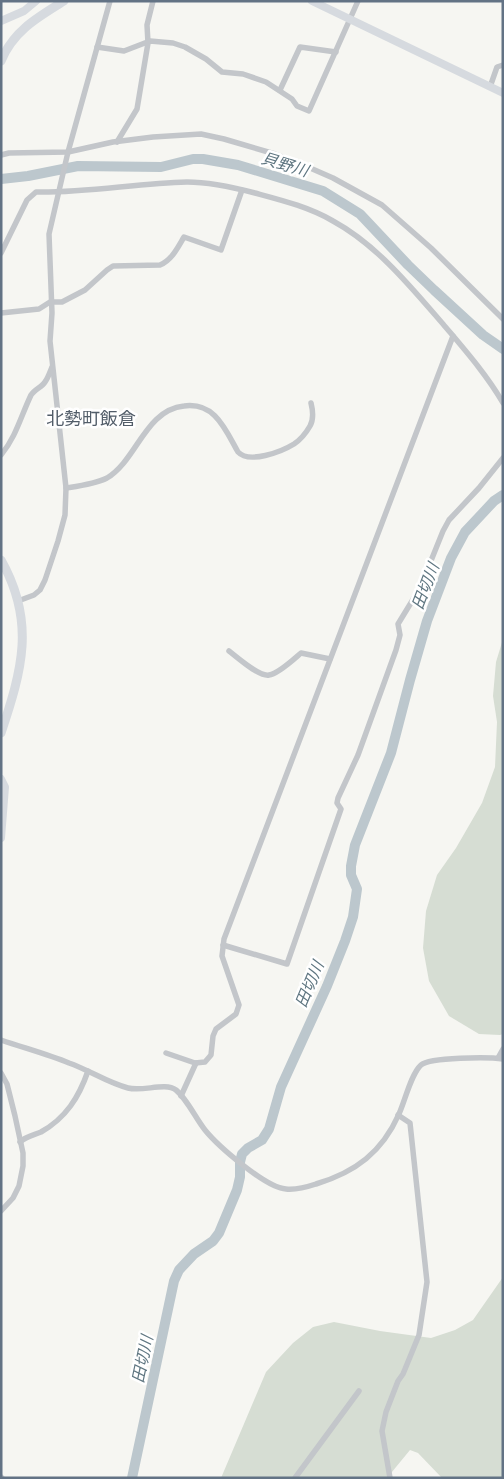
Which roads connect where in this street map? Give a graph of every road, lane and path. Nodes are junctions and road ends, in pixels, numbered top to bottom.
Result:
1 (36, 1) edge
2 (64, 1) edge
3 (110, 1) edge
4 (153, 1) edge
5 (312, 1) edge
6 (358, 1) edge
7 (349, 19) junction
8 (1, 21) edge
9 (148, 43) junction
10 (97, 47) junction
11 (336, 52) junction
12 (1, 61) edge
13 (503, 65) edge
14 (490, 86) junction
15 (280, 90) junction
16 (503, 93) edge
17 (118, 142) junction
18 (68, 152) junction
19 (1, 155) edge
20 (242, 190) junction
21 (58, 192) junction
22 (1, 253) edge
23 (50, 302) junction
24 (1, 313) edge
25 (503, 320) edge
26 (453, 336) junction
27 (52, 366) junction
28 (311, 403) dead end
29 (503, 403) edge
30 (1, 455) edge
31 (503, 458) edge
32 (66, 488) junction
33 (1, 560) edge
34 (18, 601) junction
35 (229, 651) dead end
36 (330, 659) junction
37 (1, 733) edge
38 (1, 779) edge
39 (1, 838) edge
40 (223, 945) junction
41 (1, 1040) edge
42 (503, 1049) edge
43 (166, 1053) dead end
44 (500, 1058) edge
45 (196, 1062) junction
46 (88, 1071) junction
47 (1, 1073) edge
48 (181, 1096) junction
49 (398, 1115) junction
50 (20, 1142) junction
51 (1, 1212) edge
52 (360, 1391) dead end
53 (295, 1478) edge
54 (390, 1478) edge

1 - 8 street
2 - 12 main road
3 - 10 street
4 - 9 street
5 - 7 street
6 - 7 street
7 - 11 street
7 - 14 street
9 - 10 street
9 - 15 street
9 - 17 street
10 - 18 street
11 - 15 street
11 - 15 street
13 - 14 street
14 - 16 street
17 - 18 street
17 - 25 street
18 - 19 street
18 - 21 street
20 - 21 street
20 - 23 street
20 - 26 street
21 - 22 street
21 - 23 street
23 - 24 street
23 - 27 street
26 - 29 street
26 - 36 street
27 - 30 street
27 - 32 street
28 - 32 street
31 - 40 street
32 - 34 street
33 - 34 main road
34 - 37 main road
35 - 36 street
36 - 40 street
38 - 39 street
40 - 45 street
41 - 46 street
42 - 44 street
43 - 45 street
44 - 49 street
45 - 48 street
46 - 48 street
46 - 50 street
47 - 50 street
48 - 49 street
49 - 54 street
50 - 51 street
52 - 53 street

